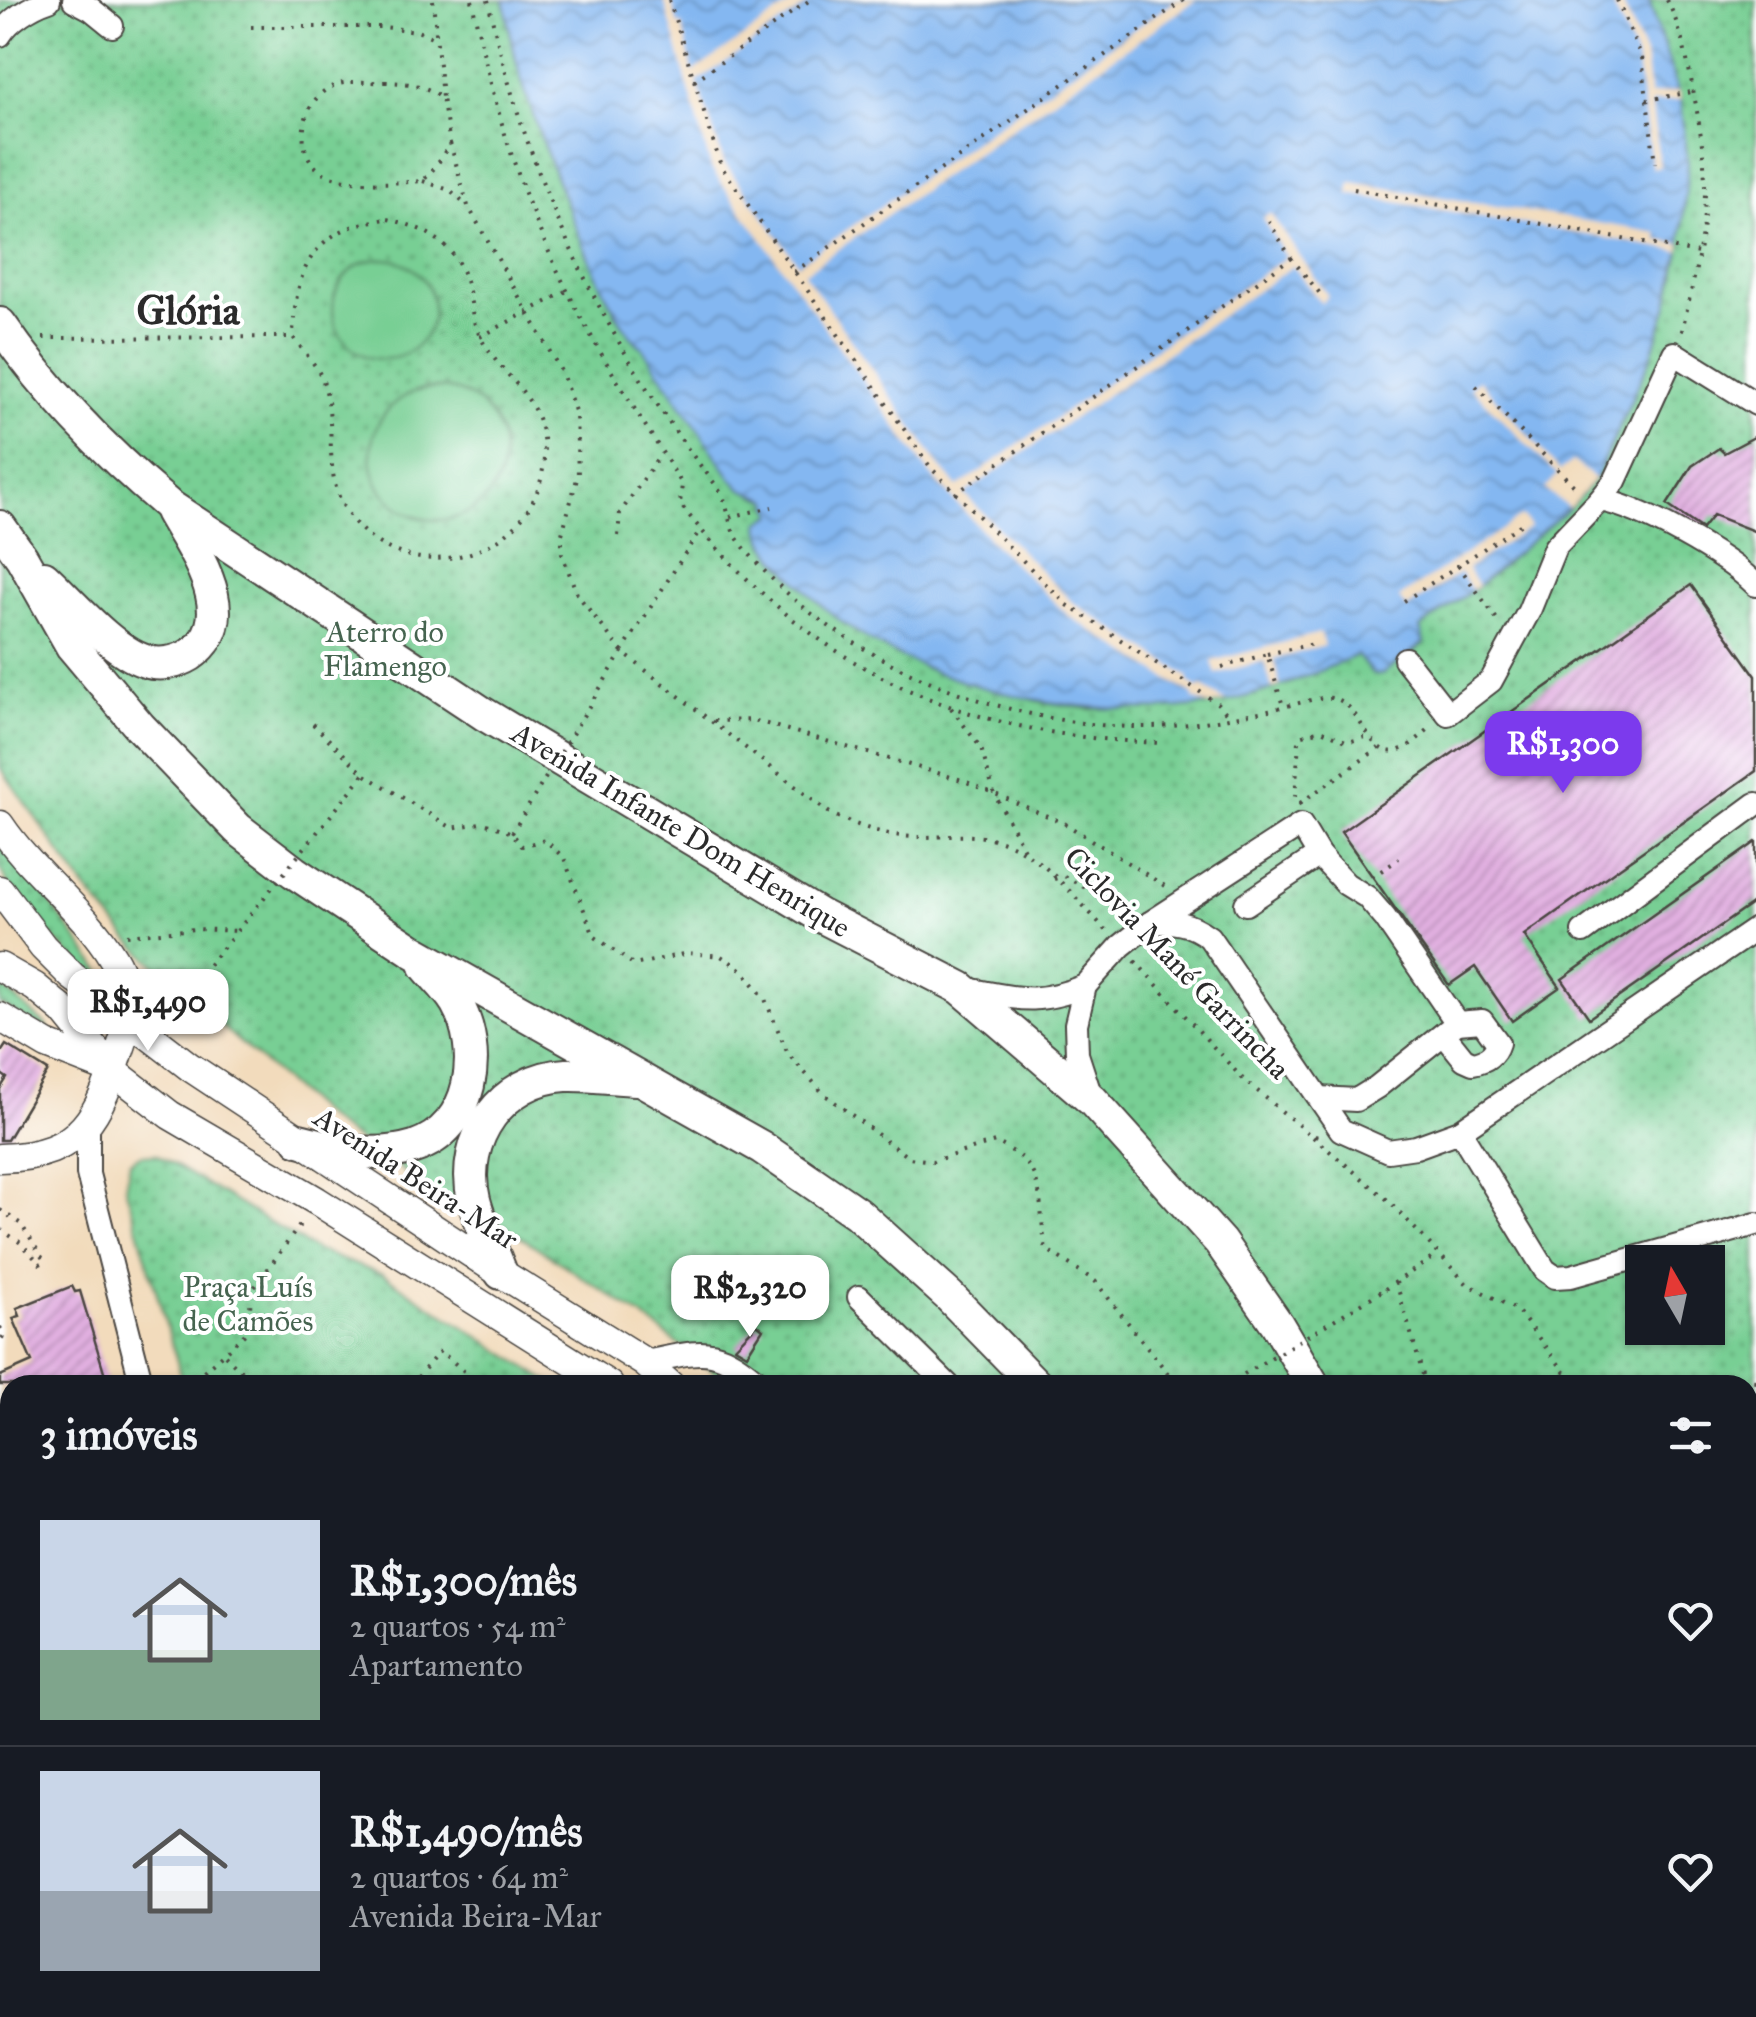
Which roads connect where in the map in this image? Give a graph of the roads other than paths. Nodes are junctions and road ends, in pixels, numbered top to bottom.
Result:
1 (14, 0) edge
2 (49, 0) edge
3 (74, 0) edge
4 (112, 26) dead end
5 (1, 32) edge
6 (5, 331) edge
7 (1756, 404) edge
8 (1600, 500) junction
9 (168, 505) junction
10 (0, 527) edge
11 (22, 558) junction
12 (1756, 585) edge
13 (1406, 659) dead end
14 (1756, 804) edge
15 (0, 825) edge
16 (1318, 855) junction
17 (0, 890) edge
18 (1246, 904) dead end
19 (1142, 918) junction
20 (1756, 929) edge
21 (1584, 932) dead end
22 (413, 951) junction
23 (0, 967) edge
24 (1085, 986) junction
25 (961, 988) junction
26 (0, 1017) edge
27 (131, 1018) junction
28 (112, 1070) junction
29 (645, 1080) junction
30 (1320, 1098) junction
31 (1092, 1100) junction
32 (88, 1124) junction
33 (1460, 1131) junction
34 (299, 1140) junction
35 (0, 1158) edge
36 (1756, 1224) edge
37 (501, 1273) junction
38 (859, 1297) dead end
39 (644, 1362) junction
40 (139, 1375) edge
41 (591, 1375) edge
42 (659, 1375) edge
43 (750, 1375) edge
44 (938, 1375) edge
45 (1026, 1375) edge
46 (1307, 1375) edge

1 - 5 street
2 - 5 street
3 - 4 street
6 - 9 highway, Avenida Infante Dom Henrique
7 - 8 street
8 - 12 street
8 - 13 street
9 - 11 highway
9 - 25 highway, Avenida Infante Dom Henrique
10 - 11 highway
11 - 22 highway
14 - 21 street
15 - 27 main road
16 - 18 street
16 - 19 street
16 - 30 street
17 - 27 main road, Avenida Beira-Mar
19 - 24 street
19 - 30 street
20 - 33 street
22 - 29 highway
22 - 34 highway
23 - 28 main road
24 - 25 street
24 - 31 street
25 - 31 highway, Avenida Infante Dom Henrique
26 - 28 main road
27 - 28 main road
27 - 34 main road, Avenida Beira-Mar
28 - 32 main road
28 - 41 main road
29 - 37 highway
29 - 45 highway
30 - 33 street
31 - 46 highway, Avenida Infante Dom Henrique
32 - 35 main road
32 - 40 street
33 - 36 street
34 - 37 main road, Avenida Beira-Mar
37 - 39 main road, Avenida Beira-Mar
38 - 44 street
39 - 42 main road, Avenida Beira-Mar
39 - 43 street

